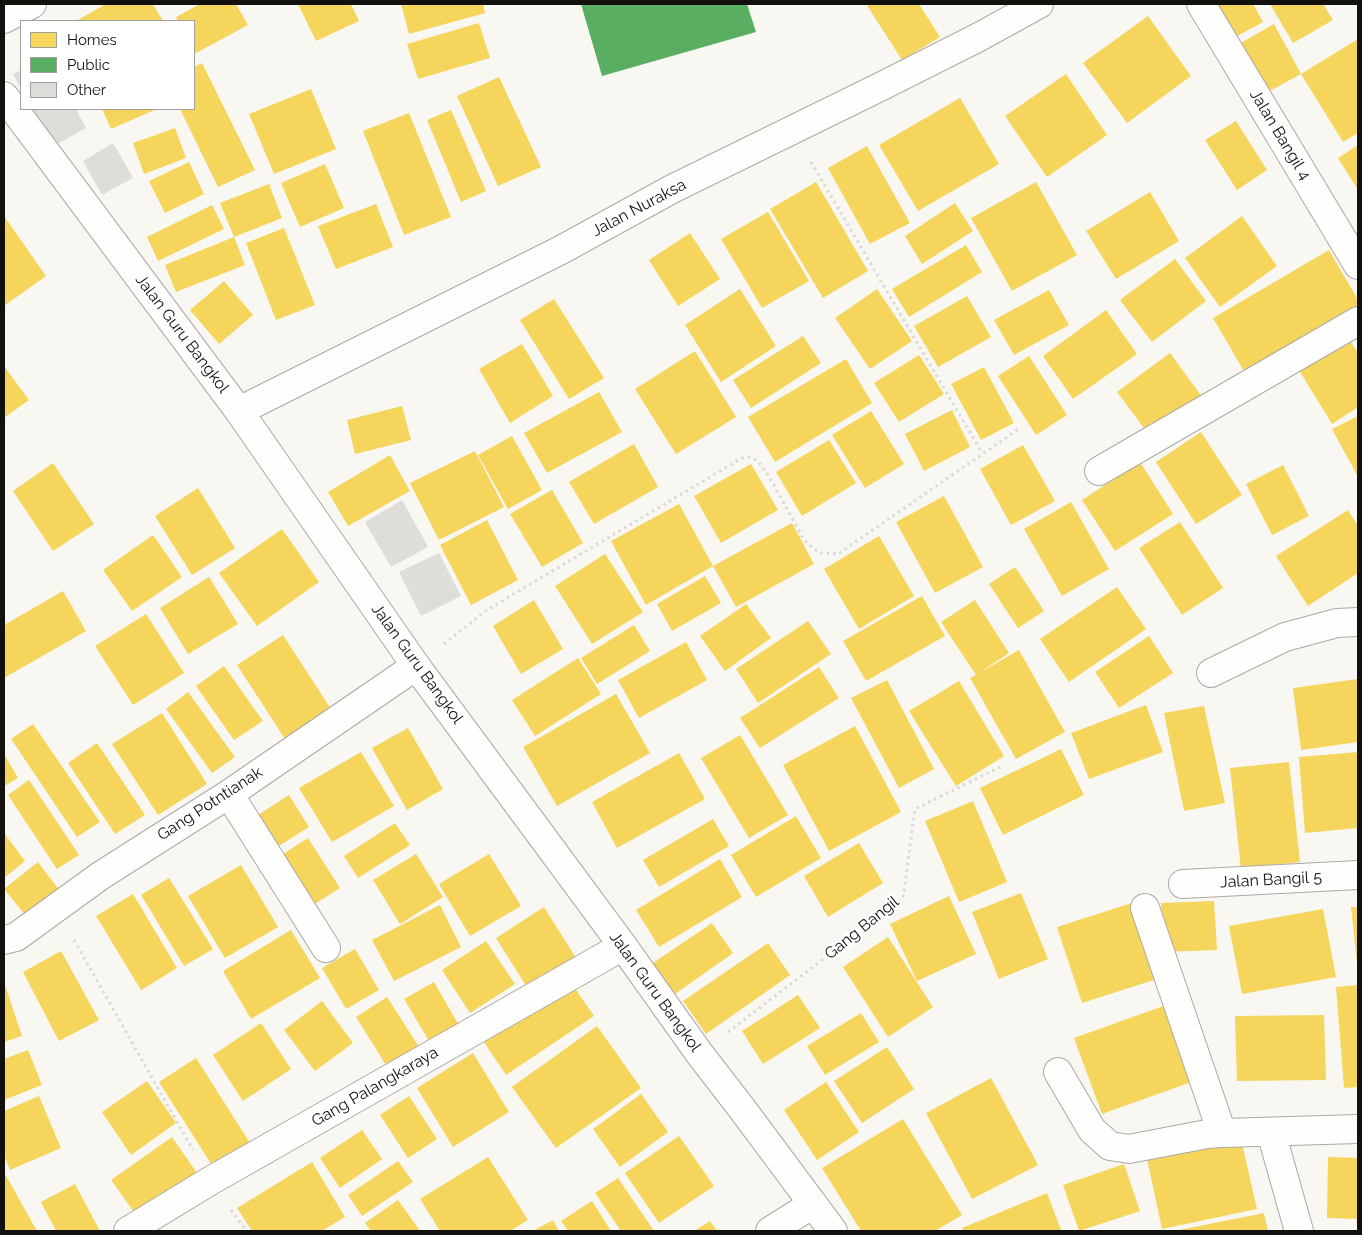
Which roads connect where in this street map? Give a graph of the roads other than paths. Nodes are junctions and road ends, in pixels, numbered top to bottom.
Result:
1 (32, 4) edge
2 (1039, 4) edge
3 (1201, 4) edge
4 (4, 19) edge
5 (4, 96) edge
6 (1358, 266) edge
7 (1358, 321) edge
8 (239, 411) junction
9 (1099, 470) dead end
10 (1358, 622) edge
11 (416, 666) junction
12 (1211, 673) dead end
13 (229, 794) junction
14 (1358, 875) edge
15 (1183, 884) dead end
16 (1145, 908) dead end
17 (4, 940) edge
18 (623, 946) junction
19 (326, 948) dead end
20 (1058, 1072) dead end
21 (1358, 1129) edge
22 (1222, 1132) junction
23 (1271, 1132) junction
24 (812, 1204) junction
25 (128, 1231) edge
26 (770, 1231) edge
27 (833, 1231) edge
28 (1299, 1231) edge

1 - 4 street
2 - 8 street, Jalan Nuraksa
3 - 6 street, Jalan Bangil 4
5 - 8 street, Jalan Guru Bangkol
7 - 9 street
8 - 11 street, Jalan Guru Bangkol
10 - 12 street
11 - 13 street, Gang Potntianak
11 - 18 street, Jalan Guru Bangkol
13 - 17 street, Gang Potntianak
13 - 19 street
14 - 15 street, Jalan Bangil 5
16 - 22 street
18 - 24 street, Jalan Guru Bangkol
18 - 25 street, Gang Palangkaraya
20 - 22 street
21 - 23 street
22 - 23 street
23 - 28 street
24 - 26 street
24 - 27 street, Jalan Guru Bangkol

